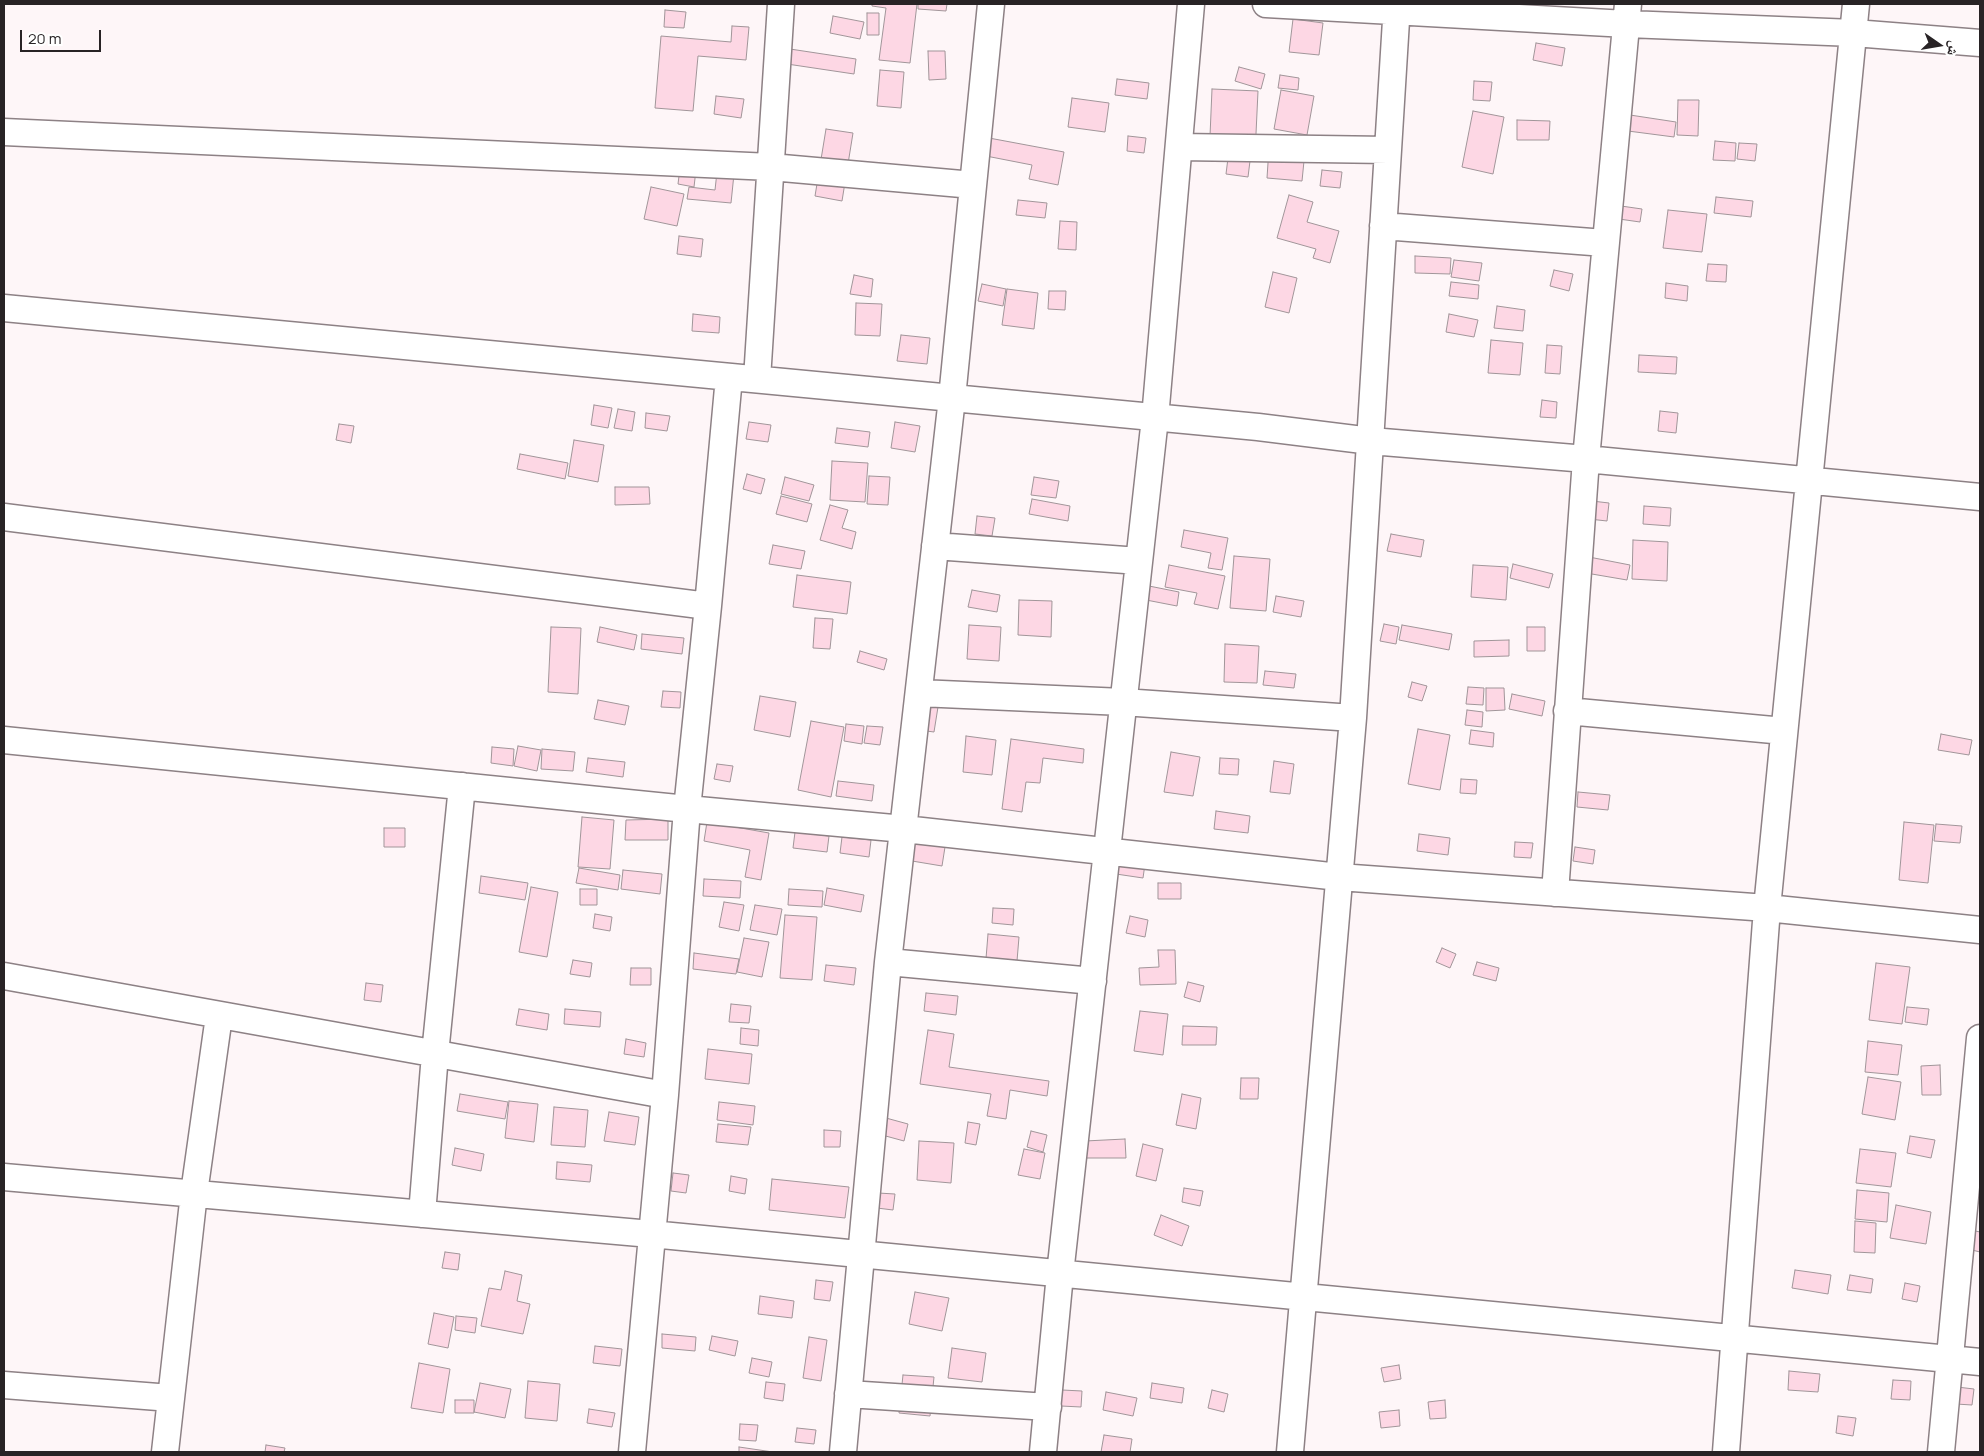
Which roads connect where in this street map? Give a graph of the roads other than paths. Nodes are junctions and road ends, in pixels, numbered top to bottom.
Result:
1 (781, 4) edge
2 (991, 4) edge
3 (1191, 4) edge
4 (1266, 4) edge
5 (1856, 4) edge
6 (1396, 8) edge
7 (1627, 14) edge
8 (1854, 33) junction
9 (1980, 43) edge
10 (4, 132) edge
11 (1179, 147) junction
12 (1388, 150) junction
13 (771, 167) junction
14 (973, 185) junction
15 (1383, 226) junction
16 (1605, 243) junction
17 (4, 308) edge
18 (729, 377) junction
19 (757, 379) junction
20 (952, 398) junction
21 (1155, 418) junction
22 (1371, 441) junction
23 (1586, 459) junction
24 (1808, 481) junction
25 (1980, 497) edge
26 (4, 516) edge
27 (935, 546) junction
28 (1139, 561) junction
29 (708, 606) junction
30 (919, 693) junction
31 (1123, 702) junction
32 (1568, 711) junction
33 (1353, 718) junction
34 (1784, 731) junction
35 (4, 740) edge
36 (462, 786) junction
37 (687, 809) junction
38 (904, 829) junction
39 (1108, 852) junction
40 (1340, 877) junction
41 (1556, 893) junction
42 (1767, 908) junction
43 (1980, 930) edge
44 (888, 962) junction
45 (4, 976) edge
46 (1093, 981) junction
47 (219, 1016) junction
48 (1980, 1038) edge
49 (435, 1054) junction
50 (665, 1095) junction
51 (4, 1177) edge
52 (194, 1193) junction
53 (422, 1214) junction
54 (651, 1234) junction
55 (862, 1254) junction
56 (1060, 1274) junction
57 (1302, 1297) junction
58 (1735, 1339) junction
59 (1951, 1359) junction
60 (1980, 1362) edge
61 (4, 1385) edge
62 (848, 1394) junction
63 (172, 1398) junction
64 (1048, 1407) junction
65 (166, 1452) edge
66 (632, 1452) edge
67 (843, 1452) edge
68 (1043, 1452) edge
69 (1290, 1452) edge
70 (1726, 1452) edge
71 (1941, 1452) edge

1 - 13 street
2 - 14 street
3 - 11 street
4 - 6 street
5 - 8 street
6 - 7 street
6 - 12 street
7 - 8 street
7 - 16 street
8 - 9 street
8 - 24 street
10 - 13 street
11 - 12 street
11 - 21 street
12 - 15 street
13 - 14 street
13 - 19 street
14 - 20 street
15 - 16 street
15 - 22 street
16 - 23 street
17 - 18 street
18 - 19 street
18 - 29 street
19 - 20 street
20 - 21 street
20 - 27 street
21 - 22 street
21 - 28 street
22 - 23 street
22 - 33 street
23 - 24 street
23 - 32 street
24 - 25 street
24 - 34 street
26 - 29 street
27 - 28 street
27 - 30 street
28 - 31 street
29 - 37 street
30 - 31 street
30 - 38 street
31 - 33 street
31 - 39 street
32 - 34 street
32 - 41 street
33 - 40 street
34 - 42 street
35 - 36 street
36 - 37 street
36 - 49 street
37 - 38 street
37 - 50 street
38 - 39 street
38 - 44 street
39 - 40 street
39 - 46 street
40 - 41 street
40 - 57 street
41 - 42 street
42 - 43 street
42 - 58 street
44 - 46 street
44 - 55 street
45 - 47 street
46 - 56 street
47 - 49 street
47 - 52 street
48 - 59 street
49 - 50 street
49 - 53 street
50 - 54 street
51 - 52 street
52 - 53 street
52 - 63 street
53 - 54 street
54 - 55 street
54 - 66 street
55 - 56 street
55 - 62 street
56 - 57 street
56 - 64 street
57 - 58 street
57 - 69 street
58 - 59 street
58 - 70 street
59 - 60 street
59 - 71 street
61 - 63 street
62 - 64 street
62 - 67 street
63 - 65 street
64 - 68 street

